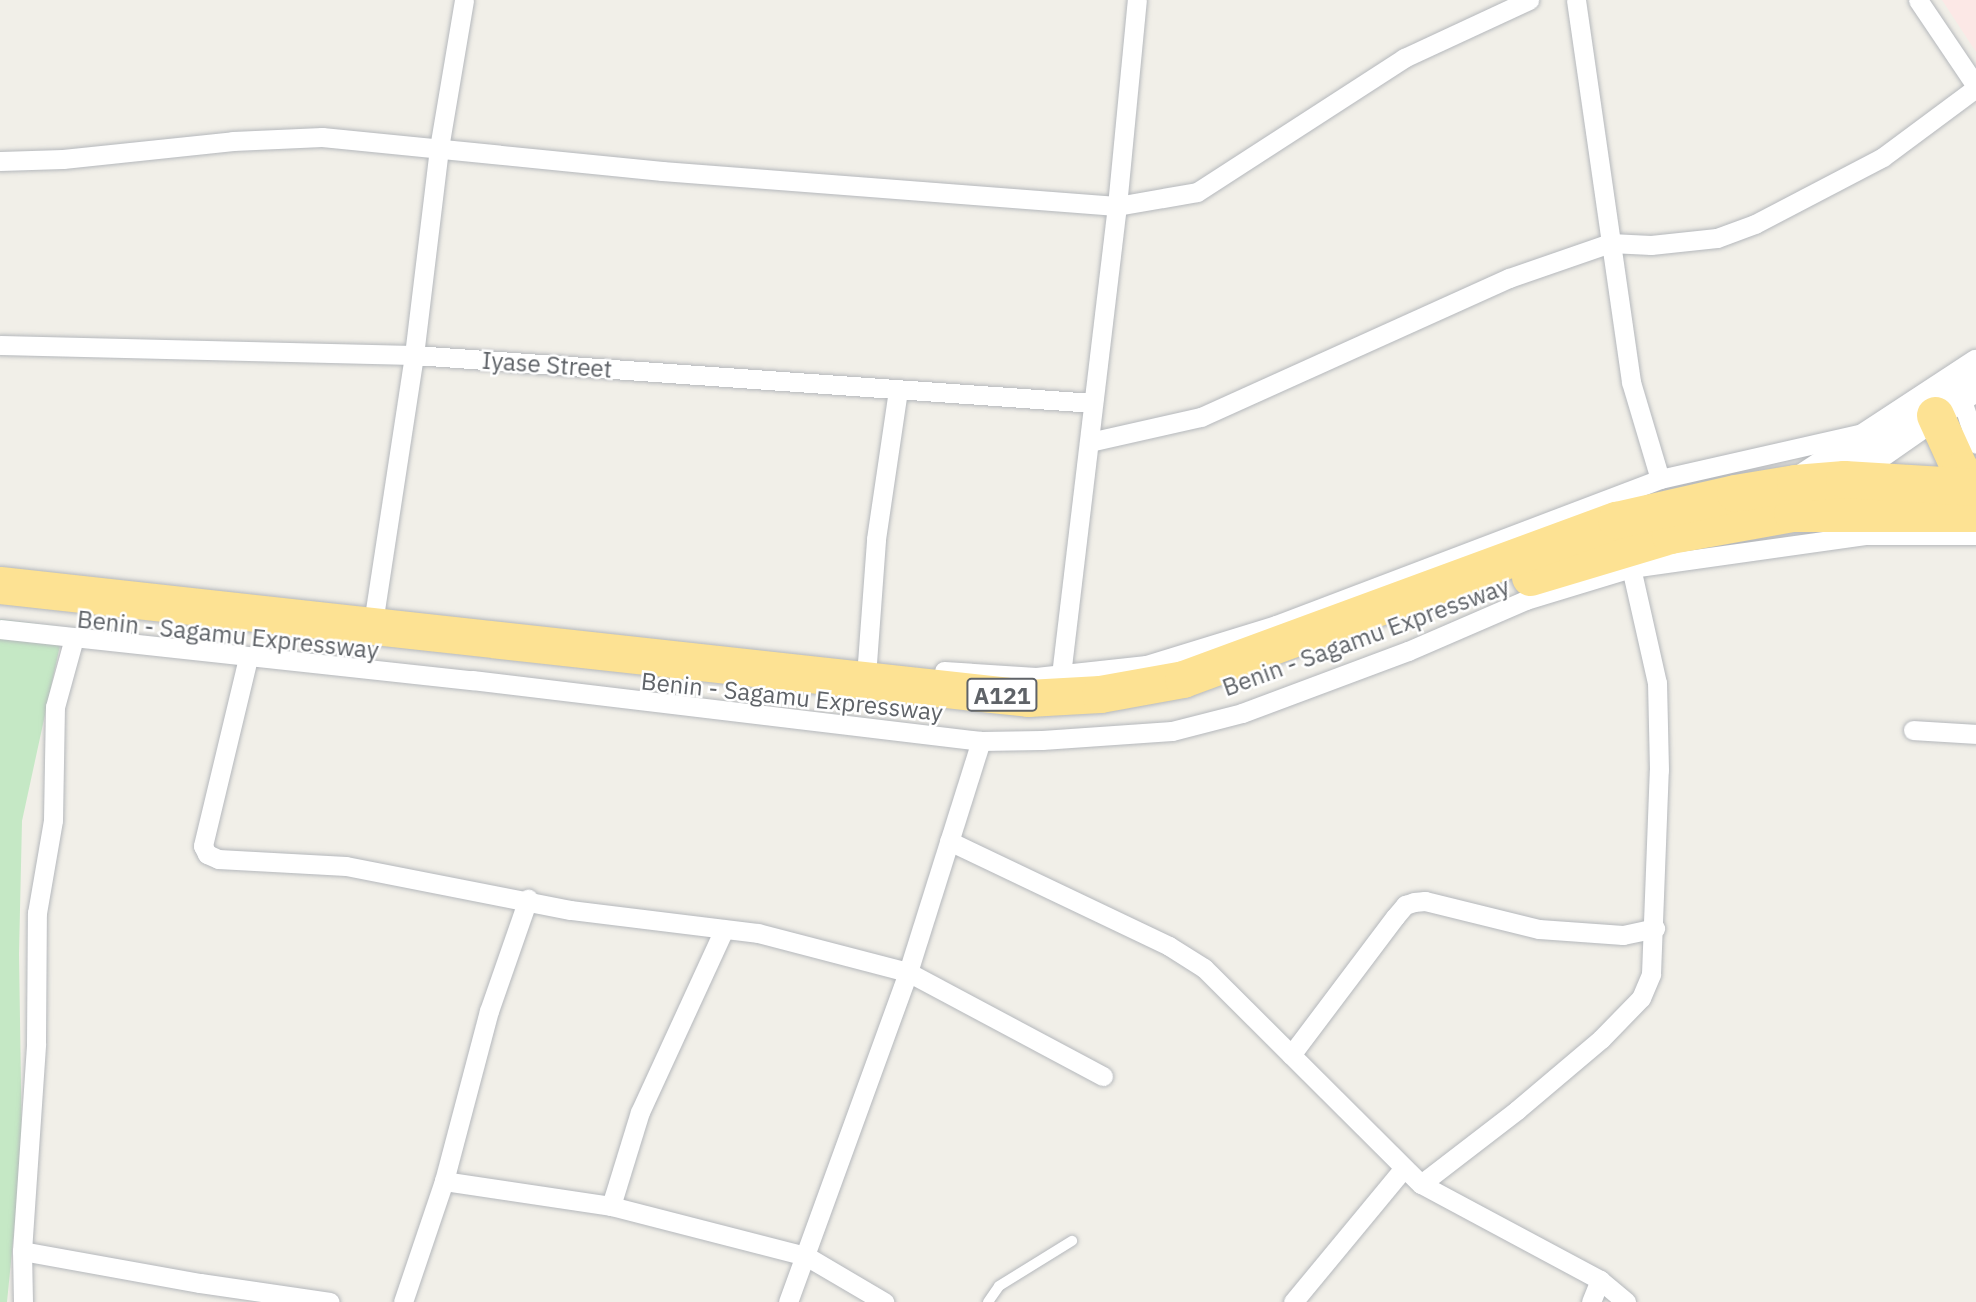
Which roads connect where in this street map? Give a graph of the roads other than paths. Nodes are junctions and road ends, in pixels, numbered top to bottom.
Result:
1 (464, 0) edge
2 (1137, 0) edge
3 (1529, 0) edge
4 (1576, 0) edge
5 (1919, 0) edge
6 (1976, 87) edge
7 (439, 148) junction
8 (0, 161) edge
9 (1117, 206) junction
10 (1610, 243) junction
11 (0, 345) edge
12 (414, 355) junction
13 (1976, 364) edge
14 (898, 390) junction
15 (1957, 400) edge
16 (1093, 403) junction
17 (1878, 429) junction
18 (1090, 442) junction
19 (1976, 444) edge
20 (1660, 479) junction
21 (1844, 479) junction
22 (1976, 485) edge
23 (1793, 498) junction
24 (1976, 513) edge
25 (1976, 535) edge
26 (1696, 544) junction
27 (1631, 568) junction
28 (0, 569) edge
29 (0, 585) edge
30 (0, 610) edge
31 (375, 610) junction
32 (0, 629) edge
33 (74, 638) junction
34 (248, 658) junction
35 (867, 663) junction
36 (1061, 675) junction
37 (1913, 730) dead end
38 (1976, 734) edge
39 (981, 741) junction
40 (949, 841) junction
41 (528, 899) junction
42 (1655, 928) junction
43 (724, 929) junction
44 (908, 972) junction
45 (1291, 1055) junction
46 (1103, 1076) dead end
47 (1404, 1168) junction
48 (444, 1181) junction
49 (1421, 1184) junction
50 (611, 1206) junction
51 (1072, 1241) dead end
52 (22, 1251) junction
53 (807, 1256) junction
54 (1600, 1280) junction
55 (23, 1302) edge
56 (330, 1302) edge
57 (402, 1302) edge
58 (788, 1302) edge
59 (884, 1302) edge
60 (988, 1302) edge
61 (1293, 1302) edge
62 (1591, 1302) edge
63 (1626, 1302) edge

1 - 7 street
2 - 9 street
3 - 9 street
4 - 10 street
5 - 6 street
6 - 10 street
7 - 8 street
7 - 9 street
7 - 12 street
9 - 16 street
10 - 18 street
10 - 20 street
11 - 12 street, Iyase Street
12 - 14 street, Iyase Street
12 - 31 street
13 - 17 main road
14 - 16 street, Iyase Street
14 - 35 street
15 - 19 street
15 - 21 main road
15 - 22 highway
16 - 18 street
17 - 20 street
17 - 23 main road
18 - 36 street
20 - 36 street
21 - 22 highway, A121
21 - 23 highway, A121
23 - 24 highway, Benin - Sagamu Expressway / A121
23 - 26 highway, Benin - Sagamu Expressway / A121
23 - 29 highway, A121
25 - 26 street
26 - 27 street
26 - 30 highway, Benin - Sagamu Expressway / A121
27 - 39 street
27 - 42 street
28 - 31 street
31 - 35 street
32 - 33 street
33 - 34 street
33 - 52 street
34 - 39 street
34 - 41 street
35 - 36 street
37 - 38 street
39 - 40 street
40 - 44 street
40 - 45 street
41 - 43 street
41 - 48 street
42 - 45 street
42 - 49 street
43 - 44 street
43 - 50 street
44 - 46 street
44 - 53 street
45 - 47 street
47 - 49 street
47 - 61 street
48 - 50 street
48 - 57 street
49 - 54 street
50 - 53 street
51 - 60 lane
52 - 55 street
52 - 56 street
53 - 58 street
53 - 59 street
54 - 62 street
54 - 63 street

